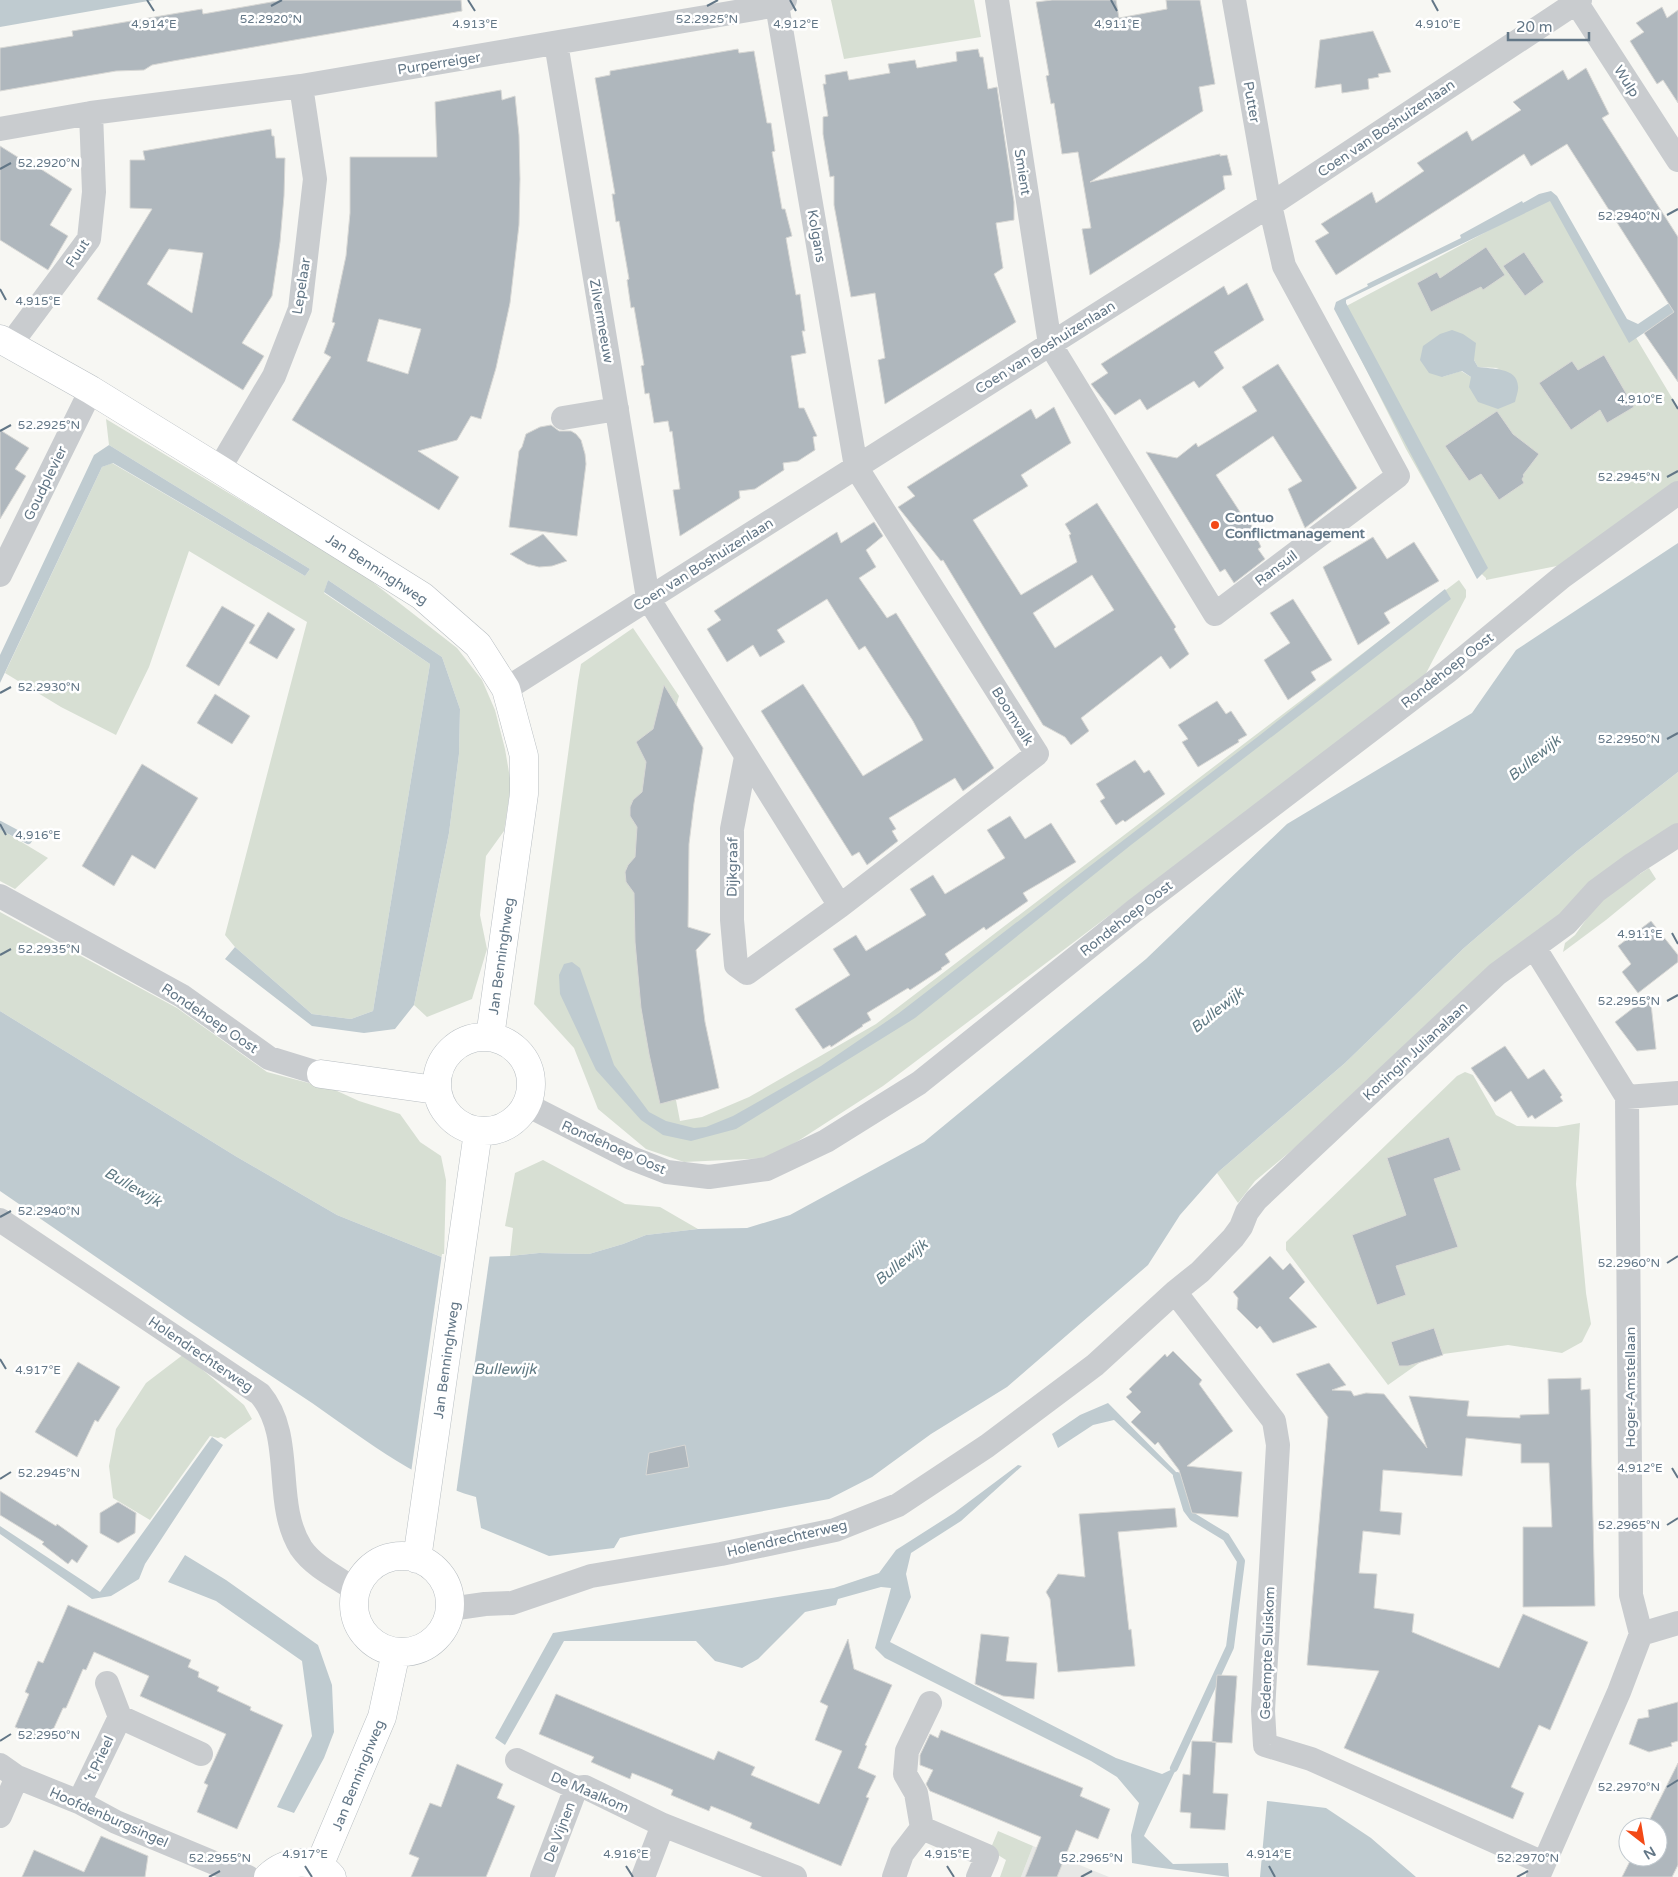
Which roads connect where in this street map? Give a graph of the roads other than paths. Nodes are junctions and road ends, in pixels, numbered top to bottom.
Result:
1 (997, 0) edge
2 (1234, 0) edge
3 (1578, 1) edge
4 (781, 3) edge
5 (556, 43) junction
6 (300, 86) junction
7 (91, 113) junction
8 (0, 129) edge
9 (1678, 160) edge
10 (1270, 205) junction
11 (5, 342) edge
12 (1050, 344) junction
13 (91, 390) junction
14 (617, 409) junction
15 (563, 418) dead end
16 (856, 467) junction
17 (219, 468) junction
18 (1678, 493) edge
19 (0, 575) edge
20 (648, 598) junction
21 (506, 688) junction
22 (746, 756) junction
23 (1678, 835) edge
24 (0, 896) edge
25 (840, 906) junction
26 (1534, 946) junction
27 (748, 973) joint
28 (490, 1037) junction
29 (320, 1074) joint
30 (436, 1090) junction
31 (1678, 1094) edge
32 (1627, 1098) junction
33 (527, 1105) junction
34 (478, 1132) junction
35 (0, 1220) edge
36 (1175, 1292) junction
37 (417, 1559) junction
38 (356, 1590) junction
39 (450, 1609) junction
40 (1678, 1623) edge
41 (1641, 1634) junction
42 (396, 1652) junction
43 (107, 1683) dead end
44 (930, 1703) dead end
45 (120, 1716) junction
46 (201, 1754) dead end
47 (517, 1760) dead end
48 (9, 1771) edge
49 (576, 1788) junction
50 (79, 1802) junction
51 (0, 1816) edge
52 (663, 1825) junction
53 (922, 1828) junction
54 (1541, 1870) edge
55 (326, 1872) edge
56 (248, 1877) edge
57 (268, 1877) edge
58 (542, 1877) edge
59 (643, 1877) edge
60 (795, 1877) edge
61 (894, 1877) edge
62 (978, 1877) edge

1 - 12 street, Smient
2 - 10 street, Putter
3 - 9 street, Wulp
3 - 10 street, Coen van Boshuizenlaan
4 - 5 street, Purperreiger
4 - 16 street, Kolgans
5 - 6 street, Purperreiger
5 - 14 street, Zilvermeeuw
6 - 7 street, Purperreiger
6 - 17 street, Lepelaar
7 - 8 street
7 - 11 street, Fuut
10 - 12 street, Coen van Boshuizenlaan
10 - 12 street, Ransuil
11 - 13 street, Jan Benninghweg
12 - 16 street, Coen van Boshuizenlaan
13 - 17 street, Jan Benninghweg
13 - 19 street, Goudplevier
14 - 15 street
14 - 20 street, Zilvermeeuw
16 - 20 street, Coen van Boshuizenlaan
16 - 25 street, Boomvalk
17 - 21 street, Jan Benninghweg
18 - 33 street, Rondehoep Oost
20 - 21 street, Coen van Boshuizenlaan
20 - 22 street
21 - 28 street, Jan Benninghweg
22 - 25 street
22 - 27 street, Dijkgraaf
23 - 26 street, Koningin Julianalaan
24 - 29 street, Rondehoep Oost
25 - 27 street, Boomvalk
26 - 32 street
26 - 36 street, Koningin Julianalaan
28 - 30 street
28 - 33 street
29 - 30 street, Rondehoep Oost
30 - 34 street
31 - 32 street
32 - 41 street, Hoger-Amstellaan
33 - 34 street
34 - 37 street, Jan Benninghweg
35 - 38 street, Holendrechterweg
36 - 39 street, Holendrechterweg
36 - 54 street, Gedempte Sluiskom
37 - 38 street
37 - 39 street
38 - 42 street
39 - 42 street
40 - 41 street
41 - 54 street
42 - 55 street, Jan Benninghweg
43 - 45 street
44 - 53 street
45 - 46 street
45 - 50 street, 't Prieel
47 - 49 street, De Maalkom
48 - 50 street, Hoofdenburgsingel
48 - 51 street
49 - 52 street, De Maalkom
49 - 58 street, De Vijnen
50 - 56 street, Hoofdenburgsingel
52 - 59 street
52 - 60 street, De Maalkom
53 - 61 street
53 - 62 street
55 - 57 street

